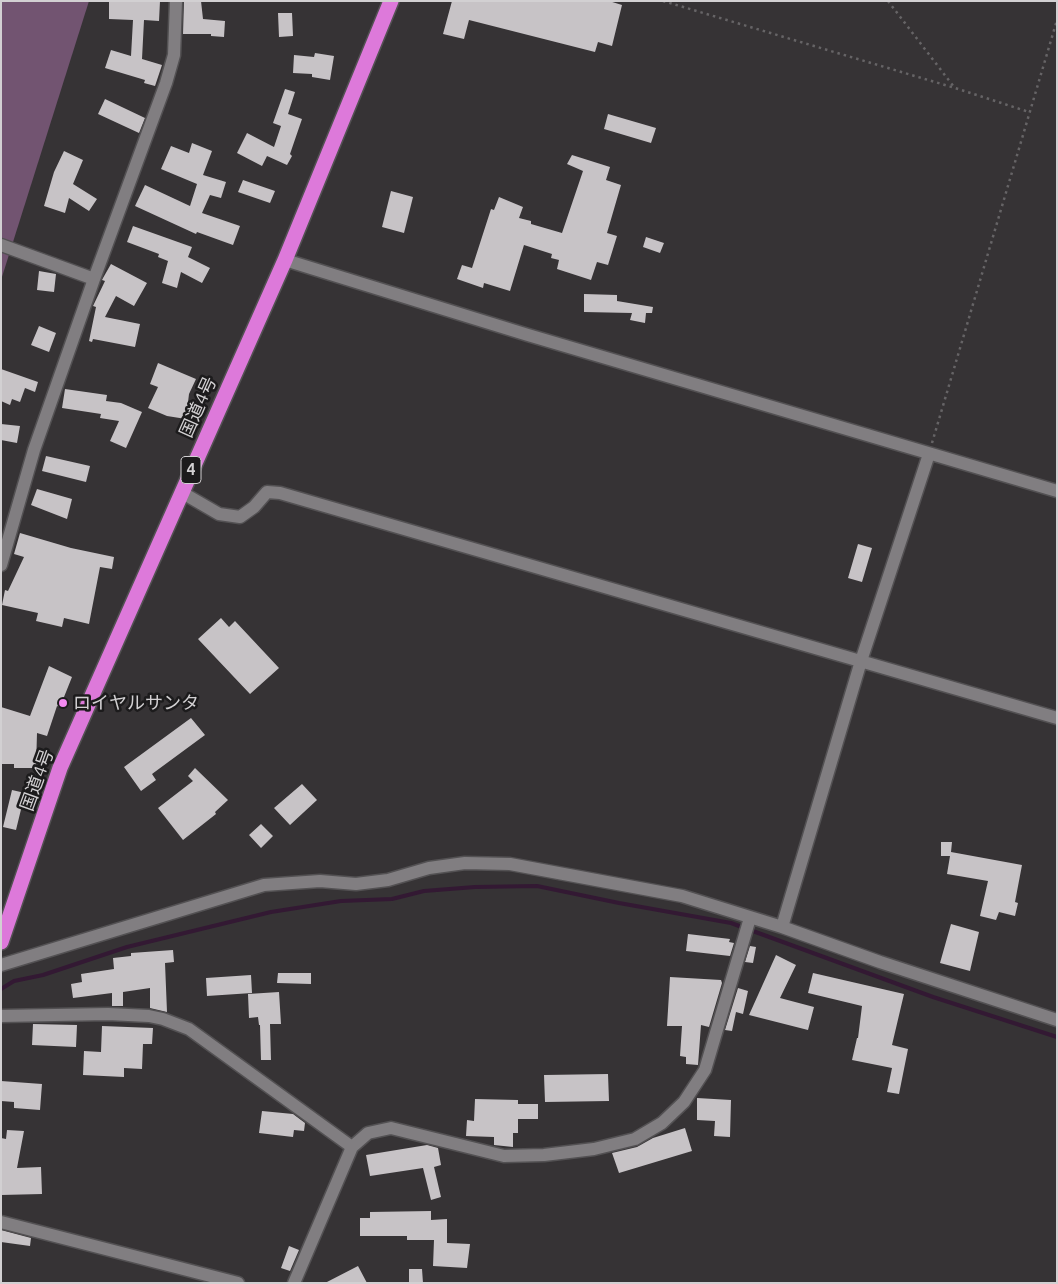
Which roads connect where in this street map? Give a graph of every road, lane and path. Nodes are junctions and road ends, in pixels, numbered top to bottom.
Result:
1 (176, 1) edge
2 (391, 1) edge
3 (663, 1) edge
4 (888, 1) edge
5 (1057, 20) edge
6 (955, 88) junction
7 (1029, 112) junction
8 (1, 244) edge
9 (285, 260) junction
10 (94, 279) junction
11 (929, 454) junction
12 (1057, 491) edge
13 (181, 492) junction
14 (1, 565) edge
15 (860, 661) junction
16 (1057, 718) edge
17 (749, 920) junction
18 (782, 927) junction
19 (1, 942) edge
20 (1, 965) edge
21 (1, 1016) edge
22 (1057, 1020) edge
23 (352, 1147) junction
24 (1, 1222) edge
25 (238, 1283) edge
26 (294, 1283) edge

1 - 10 street
2 - 9 highway, 国道4号 / 4
3 - 6 path
4 - 6 path
5 - 7 path
6 - 7 path
7 - 11 path
8 - 10 street
9 - 11 street
9 - 13 highway, 国道4号 / 4
10 - 14 street
11 - 12 street
11 - 15 street
13 - 15 street
13 - 19 highway, 国道4号 / 4
15 - 16 street
15 - 18 street
17 - 18 street
17 - 20 street
17 - 23 street
18 - 22 street
21 - 23 street
23 - 26 street
24 - 25 street

